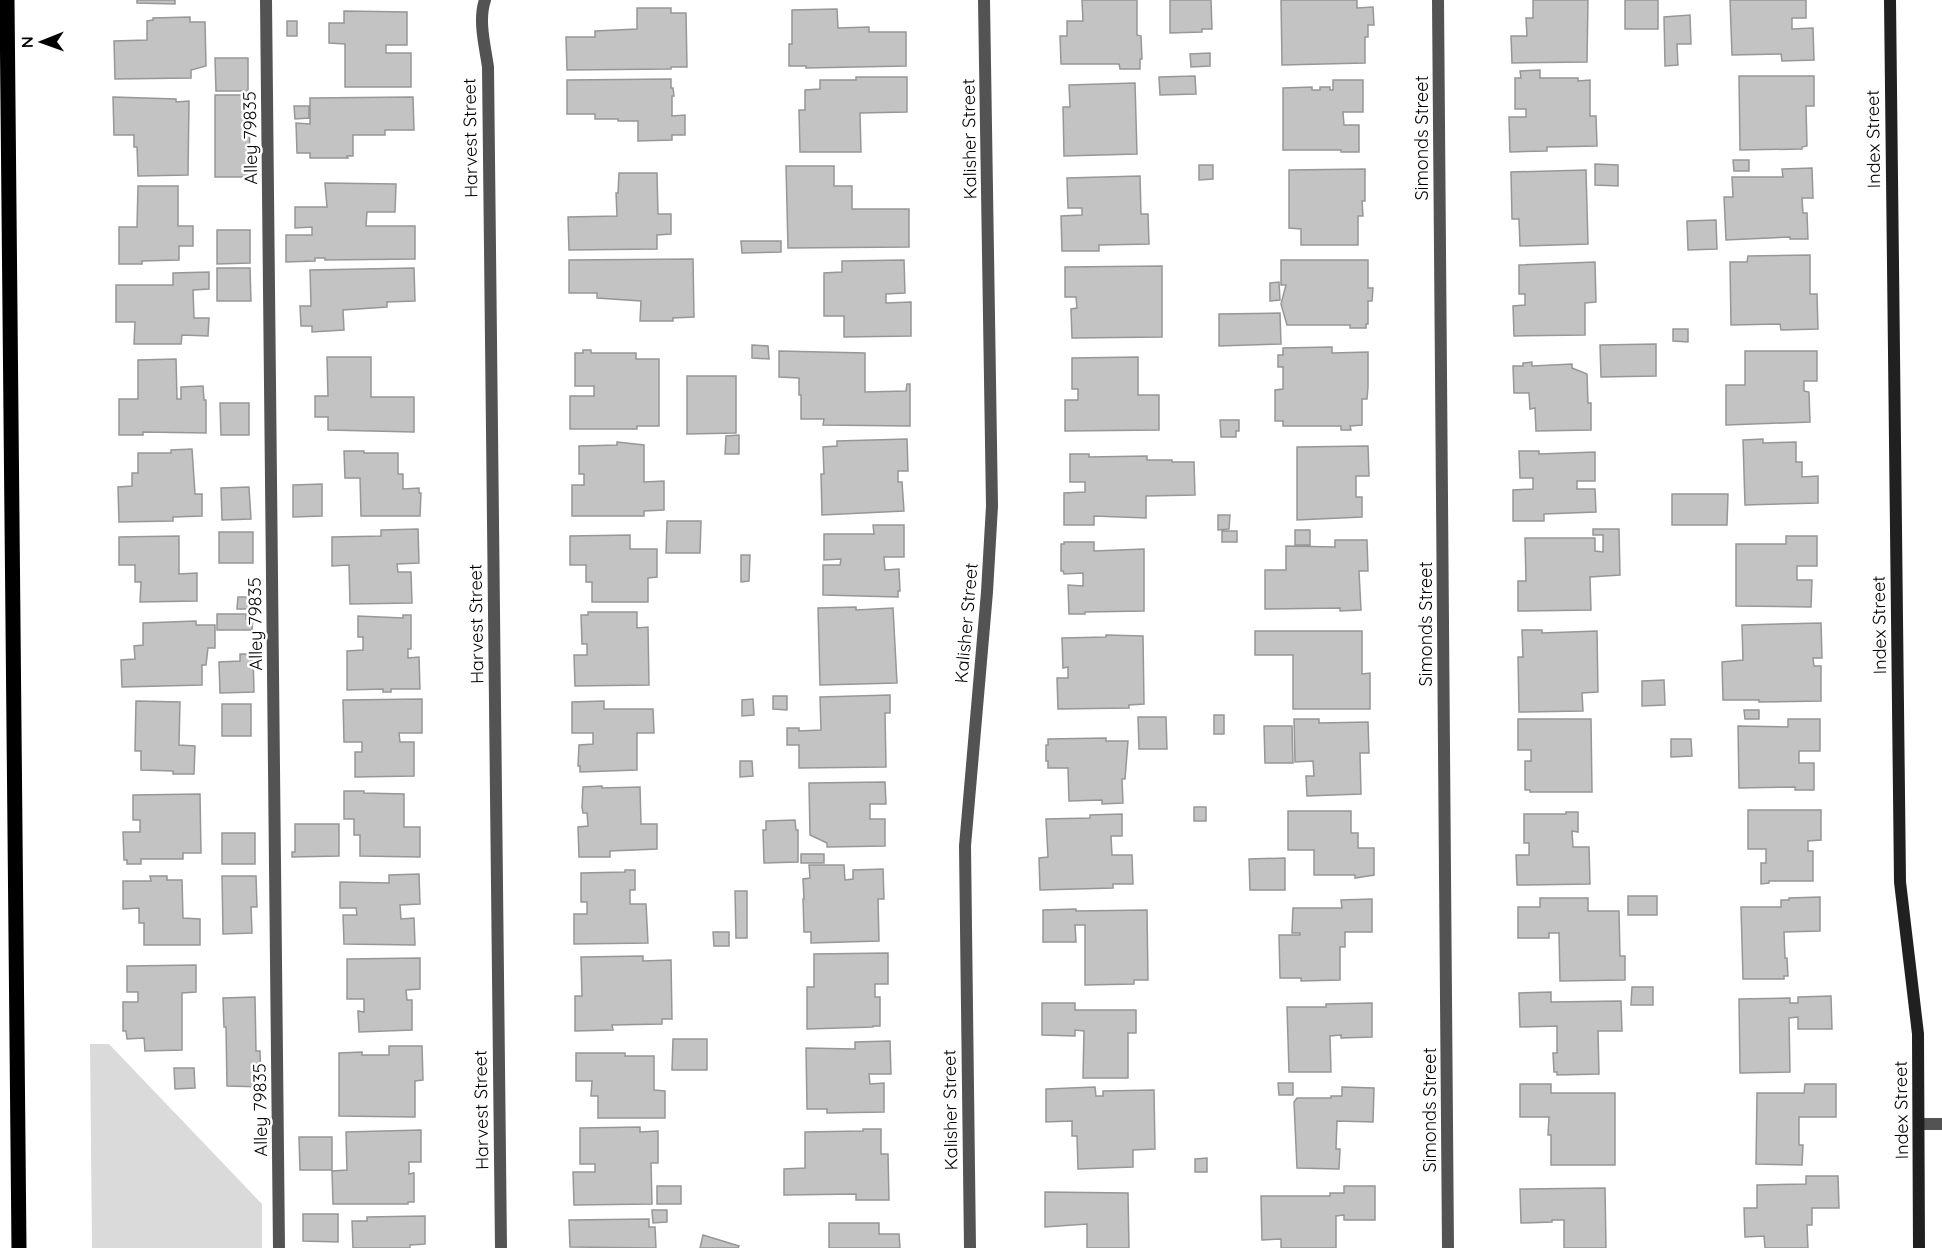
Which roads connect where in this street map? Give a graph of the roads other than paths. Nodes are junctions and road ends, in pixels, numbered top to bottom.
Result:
1 (7, 0) edge
2 (266, 0) edge
3 (484, 0) edge
4 (984, 0) edge
5 (1438, 0) edge
6 (1890, 0) edge
7 (5, 253) edge
8 (1919, 1124) junction
9 (1942, 1124) edge
10 (20, 1248) edge
11 (279, 1248) edge
12 (501, 1248) edge
13 (970, 1248) edge
14 (1448, 1248) edge
15 (1919, 1248) edge

1 - 7 main road
2 - 11 street, Alley 79835
3 - 12 street, Harvest Street
4 - 13 street, Kalisher Street
5 - 14 street, Simonds Street
6 - 8 street, Index Street
7 - 10 main road
8 - 9 street
8 - 15 street, Index Street

